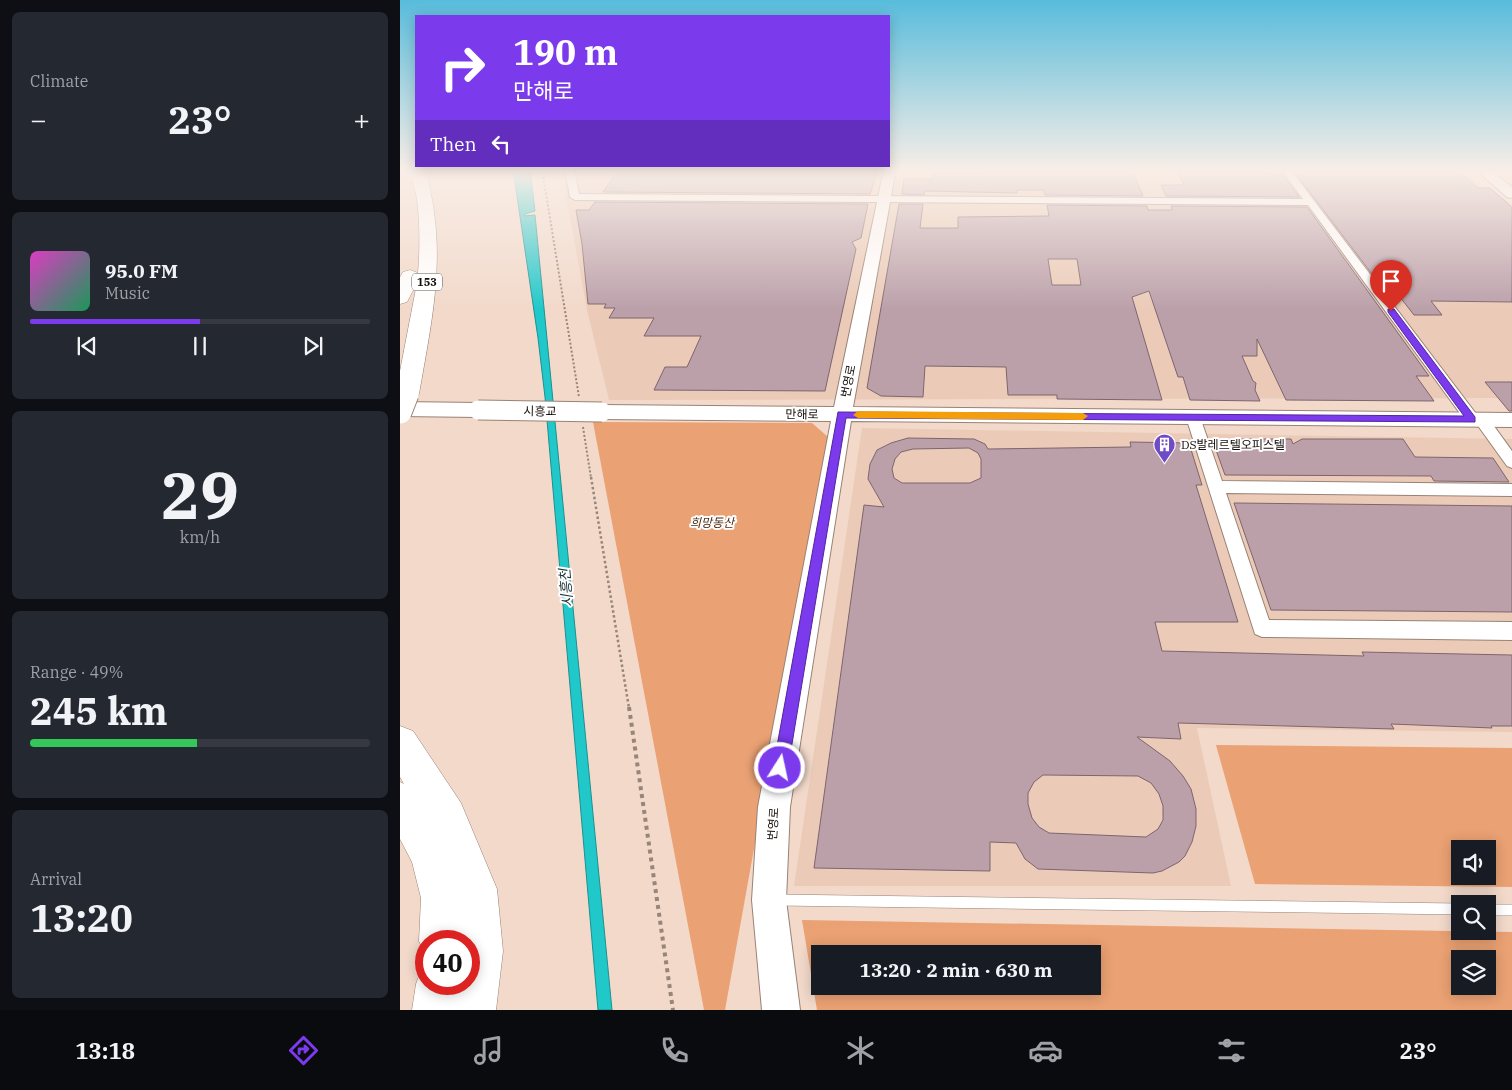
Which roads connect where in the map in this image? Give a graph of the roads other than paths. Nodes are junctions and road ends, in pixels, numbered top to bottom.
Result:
1 (411, 216) edge
2 (428, 216) edge
3 (881, 216) edge
4 (1321, 216) edge
5 (410, 276) junction
6 (400, 298) edge
7 (400, 340) edge
8 (402, 405) edge
9 (602, 412) joint
10 (842, 414) junction
11 (1194, 417) junction
12 (1476, 419) junction
13 (1512, 420) edge
14 (1512, 462) edge
15 (1216, 487) junction
16 (1512, 490) edge
17 (1512, 630) edge
18 (400, 744) edge
19 (400, 801) edge
20 (769, 900) junction
21 (1451, 909) edge
22 (1496, 910) edge
23 (1512, 910) edge
24 (441, 930) edge
25 (437, 995) edge
26 (435, 1010) edge
27 (473, 1010) edge
28 (781, 1010) edge

1 - 5 highway, 153
2 - 8 highway, 153
3 - 10 street, 번영로
4 - 12 street
5 - 6 highway
5 - 7 highway, 153
8 - 9 street, 시흥교, bridge
9 - 10 street, 만해로
10 - 11 street, 만해로
10 - 20 street, 번영로
11 - 12 street, 만해로
11 - 15 street
12 - 13 street, 만해로
12 - 14 street
15 - 16 street
15 - 17 street
18 - 27 highway
19 - 24 highway
20 - 21 lane
20 - 28 street, 번영로
22 - 23 lane
25 - 26 highway

